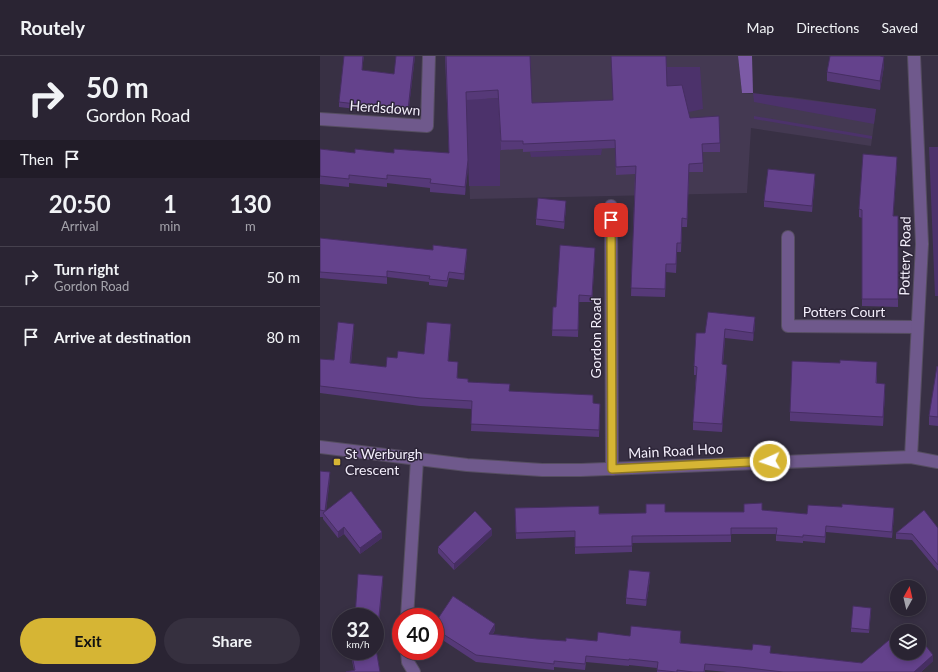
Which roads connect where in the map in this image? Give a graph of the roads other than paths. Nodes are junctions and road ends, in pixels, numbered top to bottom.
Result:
1 (429, 56) edge
2 (914, 56) edge
3 (320, 119) edge
4 (611, 206) dead end
5 (788, 237) dead end
6 (917, 327) junction
7 (320, 447) edge
8 (911, 457) junction
9 (417, 460) junction
10 (938, 462) edge
11 (612, 469) junction
12 (408, 608) edge
13 (408, 660) edge
14 (414, 672) edge

1 - 3 street, Herdsdown
2 - 6 street, Pottery Road
4 - 11 street, Gordon Road
5 - 6 street, Potters Court
6 - 8 street, Pottery Road
7 - 9 street, Main Road Hoo
8 - 10 street, Main Road Hoo
8 - 11 street, Main Road Hoo
9 - 11 street, Main Road Hoo
9 - 12 street
13 - 14 street

